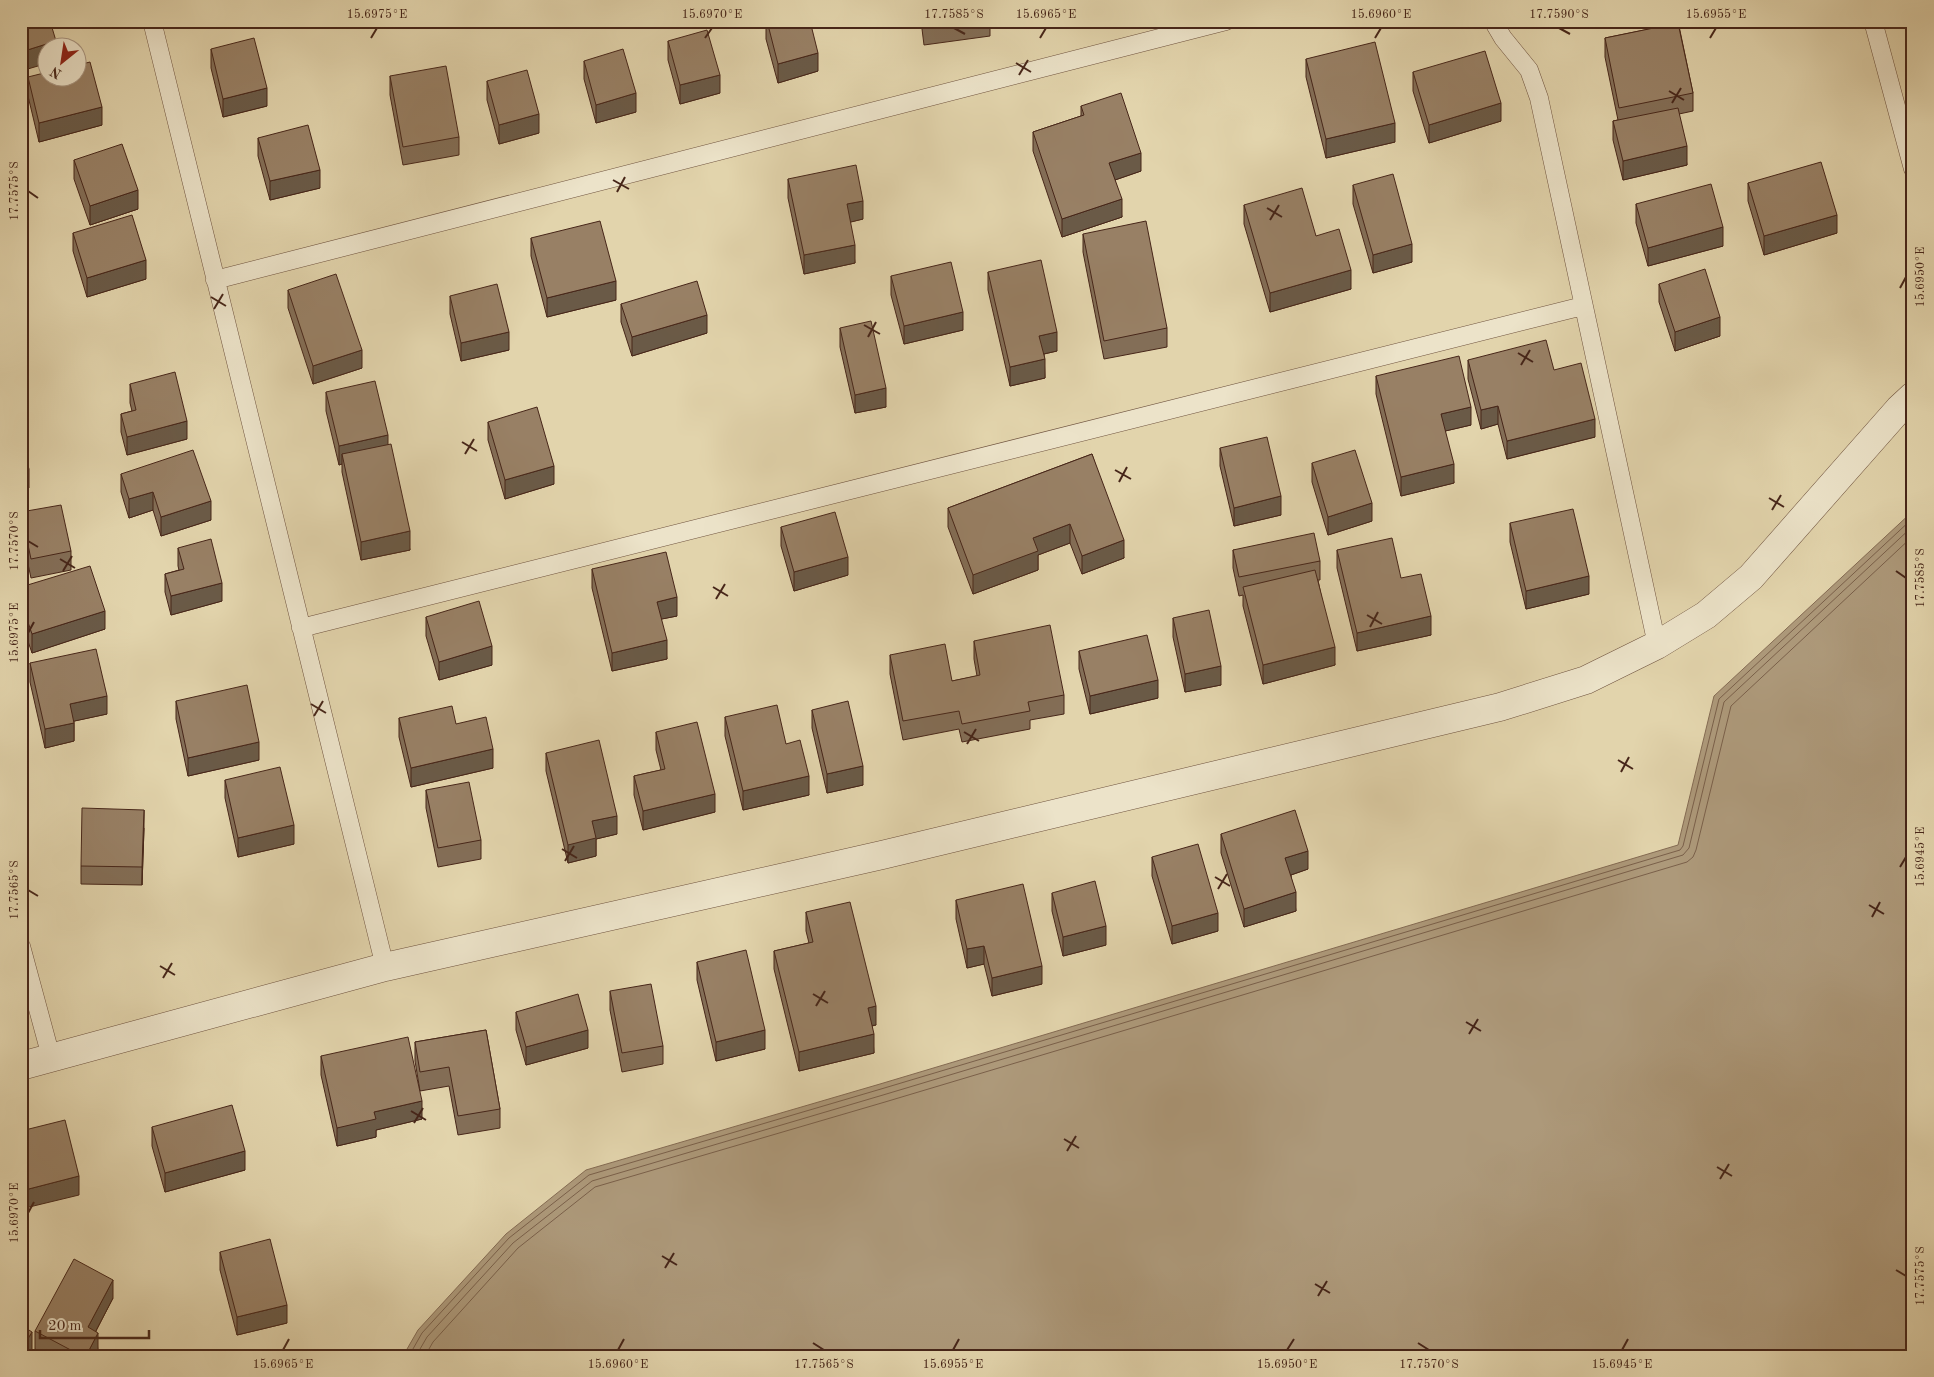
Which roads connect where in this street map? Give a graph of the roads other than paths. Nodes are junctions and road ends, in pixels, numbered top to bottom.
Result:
1 (152, 21) edge
2 (1226, 21) edge
3 (1493, 21) edge
4 (1873, 21) edge
5 (1913, 169) edge
6 (216, 280) junction
7 (1583, 306) junction
8 (1913, 396) edge
9 (301, 628) junction
10 (1657, 645) junction
11 (21, 946) edge
12 (385, 967) junction
13 (52, 1057) junction
14 (21, 1066) edge

1 - 6 lane
2 - 6 lane
3 - 7 lane
4 - 5 lane
6 - 9 lane
7 - 9 lane
7 - 10 lane
8 - 10 street
9 - 12 lane
10 - 12 street
11 - 13 lane
12 - 13 street
13 - 14 street

